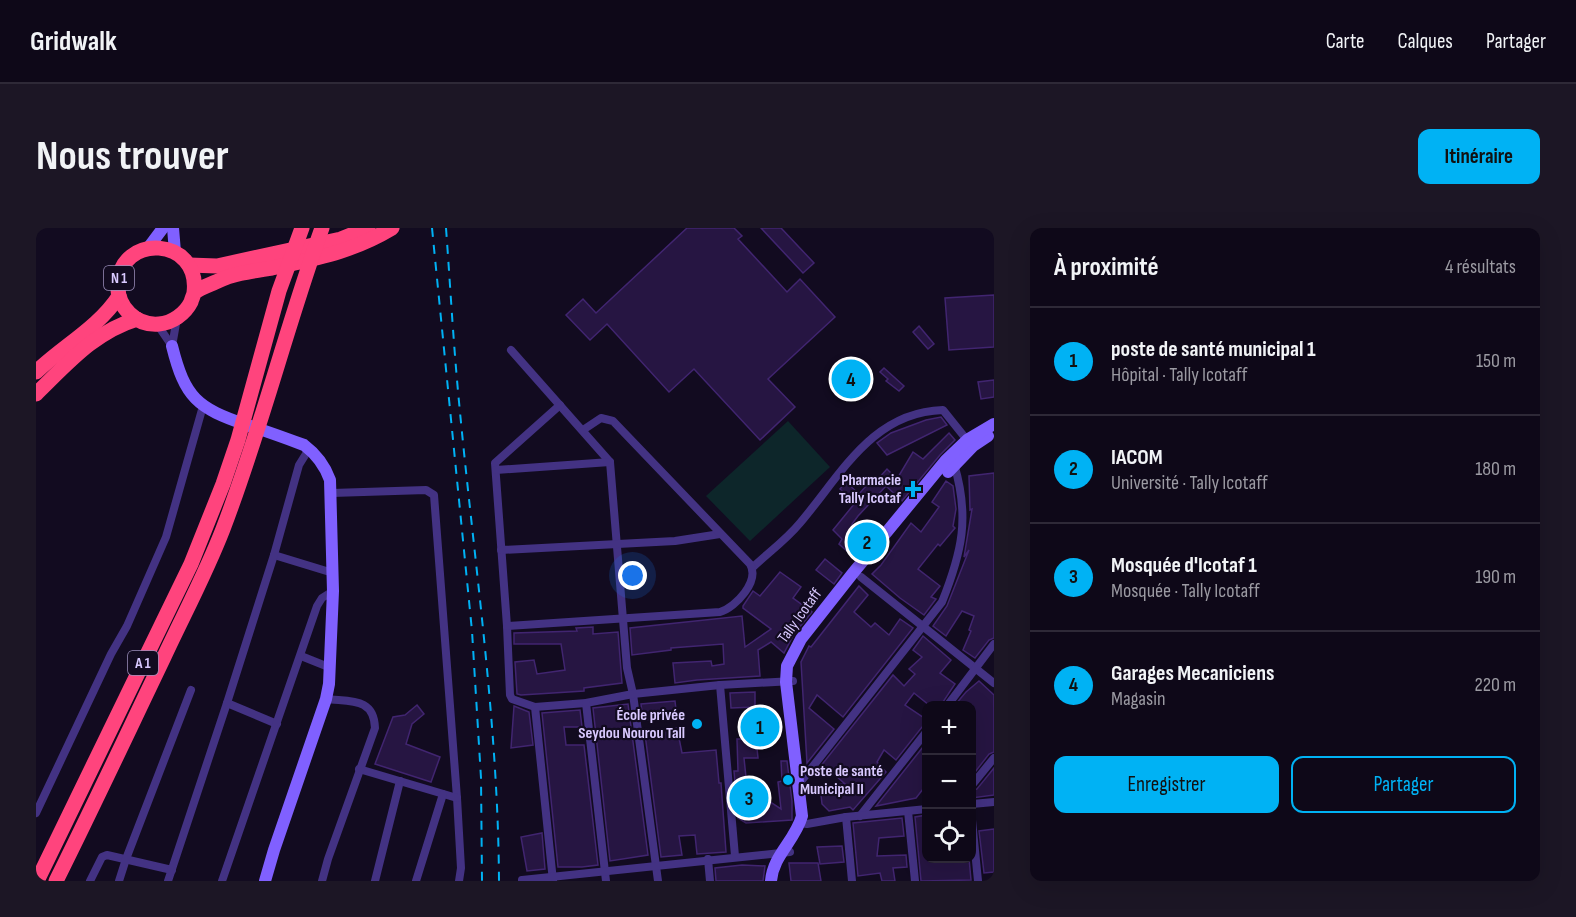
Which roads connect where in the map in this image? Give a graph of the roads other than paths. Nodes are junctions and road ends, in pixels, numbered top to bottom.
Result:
1 (163, 228) edge
2 (173, 228) edge
3 (302, 228) edge
4 (322, 228) edge
5 (368, 228) edge
6 (392, 228) edge
7 (148, 248) junction
8 (175, 252) junction
9 (189, 265) junction
10 (194, 293) junction
11 (119, 296) junction
12 (177, 318) junction
13 (137, 319) junction
14 (157, 324) junction
15 (172, 346) junction
16 (511, 350) dead end
17 (36, 372) edge
18 (36, 394) edge
19 (560, 405) junction
20 (203, 406) junction
21 (994, 424) edge
22 (583, 430) junction
23 (994, 432) edge
24 (966, 440) junction
25 (309, 449) junction
26 (610, 462) junction
27 (954, 465) junction
28 (496, 470) junction
29 (332, 493) junction
30 (720, 534) junction
31 (616, 544) junction
32 (501, 550) junction
33 (274, 555) junction
34 (753, 567) junction
35 (333, 573) junction
36 (861, 577) junction
37 (333, 591) junction
38 (622, 620) junction
39 (507, 626) junction
40 (923, 627) junction
41 (994, 644) edge
42 (301, 656) junction
43 (331, 668) junction
44 (976, 669) junction
45 (790, 682) junction
46 (994, 683) edge
47 (720, 685) junction
48 (191, 690) dead end
49 (633, 694) junction
50 (326, 699) junction
51 (950, 701) edge
52 (227, 703) junction
53 (586, 703) junction
54 (535, 707) junction
55 (277, 724) junction
56 (922, 737) edge
57 (994, 758) edge
58 (359, 769) junction
59 (802, 780) junction
60 (976, 780) edge
61 (400, 781) junction
62 (443, 794) junction
63 (457, 798) junction
64 (994, 802) edge
65 (976, 804) edge
66 (922, 810) edge
67 (908, 811) junction
68 (36, 813) edge
69 (860, 816) junction
70 (846, 817) junction
71 (803, 823) junction
72 (785, 853) junction
73 (735, 856) junction
74 (126, 859) junction
75 (708, 860) junction
76 (976, 861) edge
77 (656, 865) junction
78 (172, 870) junction
79 (605, 871) junction
80 (553, 879) edge
81 (522, 880) edge
82 (37, 881) edge
83 (56, 881) edge
84 (90, 881) edge
85 (119, 881) edge
86 (168, 881) edge
87 (222, 881) edge
88 (265, 881) edge
89 (322, 881) edge
90 (375, 881) edge
91 (416, 881) edge
92 (459, 881) edge
93 (606, 881) edge
94 (658, 881) edge
95 (710, 881) edge
96 (771, 881) edge
97 (779, 881) edge
98 (852, 881) edge
99 (915, 881) edge
100 (978, 881) edge

1 - 7 street, N 1
2 - 8 street
3 - 82 highway, A 1
4 - 83 highway, A 1
5 - 9 highway
6 - 10 highway
7 - 8 highway, N 1
7 - 11 highway, N 1
8 - 9 highway
9 - 10 highway
10 - 12 highway
11 - 13 highway, N 1
11 - 17 highway, N 1
12 - 14 highway
12 - 15 street
13 - 14 highway
13 - 18 highway
14 - 15 street
15 - 20 street
16 - 19 street
19 - 22 street
19 - 28 street
20 - 25 street
20 - 68 street
21 - 24 street, Tally Icotaff
22 - 26 street
22 - 30 street
23 - 27 street, Tally Icotaff
24 - 34 street
24 - 45 street, Tally Icotaff
25 - 29 street
25 - 33 street
26 - 28 street
26 - 31 street
27 - 36 street, Tally Icotaff
27 - 40 street
28 - 32 street
29 - 35 street
29 - 63 street
30 - 31 street
30 - 34 street
31 - 32 street
31 - 38 street
32 - 39 street
33 - 35 street
33 - 52 street
34 - 38 street
35 - 37 street
36 - 40 street
36 - 45 street, Tally Icotaff
37 - 42 street
37 - 43 street
38 - 39 street
38 - 49 street
39 - 54 street
40 - 44 street
40 - 59 street
41 - 44 street
42 - 43 street
42 - 55 street
43 - 50 street
44 - 46 street
44 - 51 street
45 - 47 street
45 - 59 street, Tally Icotaff
47 - 49 street
47 - 73 street
48 - 74 street
49 - 53 street
49 - 77 street
50 - 58 street
50 - 88 street
52 - 55 street
52 - 78 street
53 - 54 street
53 - 79 street
54 - 80 street
55 - 87 street
56 - 69 street
57 - 60 street
58 - 61 street
58 - 89 street
59 - 71 street, Tally Icotaff
61 - 62 street
61 - 90 street
62 - 63 street
62 - 91 street
63 - 92 street
64 - 65 street
66 - 67 street
67 - 69 street
67 - 99 street
69 - 70 street
70 - 71 street
70 - 98 street
71 - 72 street, Tally Icotaff
72 - 73 street
72 - 96 street, Tally Icotaff
72 - 97 street, Tally Icotaff
73 - 75 street
74 - 78 street
74 - 84 street
74 - 85 street
75 - 77 street
75 - 95 street
76 - 100 street
77 - 79 street
77 - 94 street
78 - 86 street
79 - 80 street
79 - 93 street
80 - 81 street

